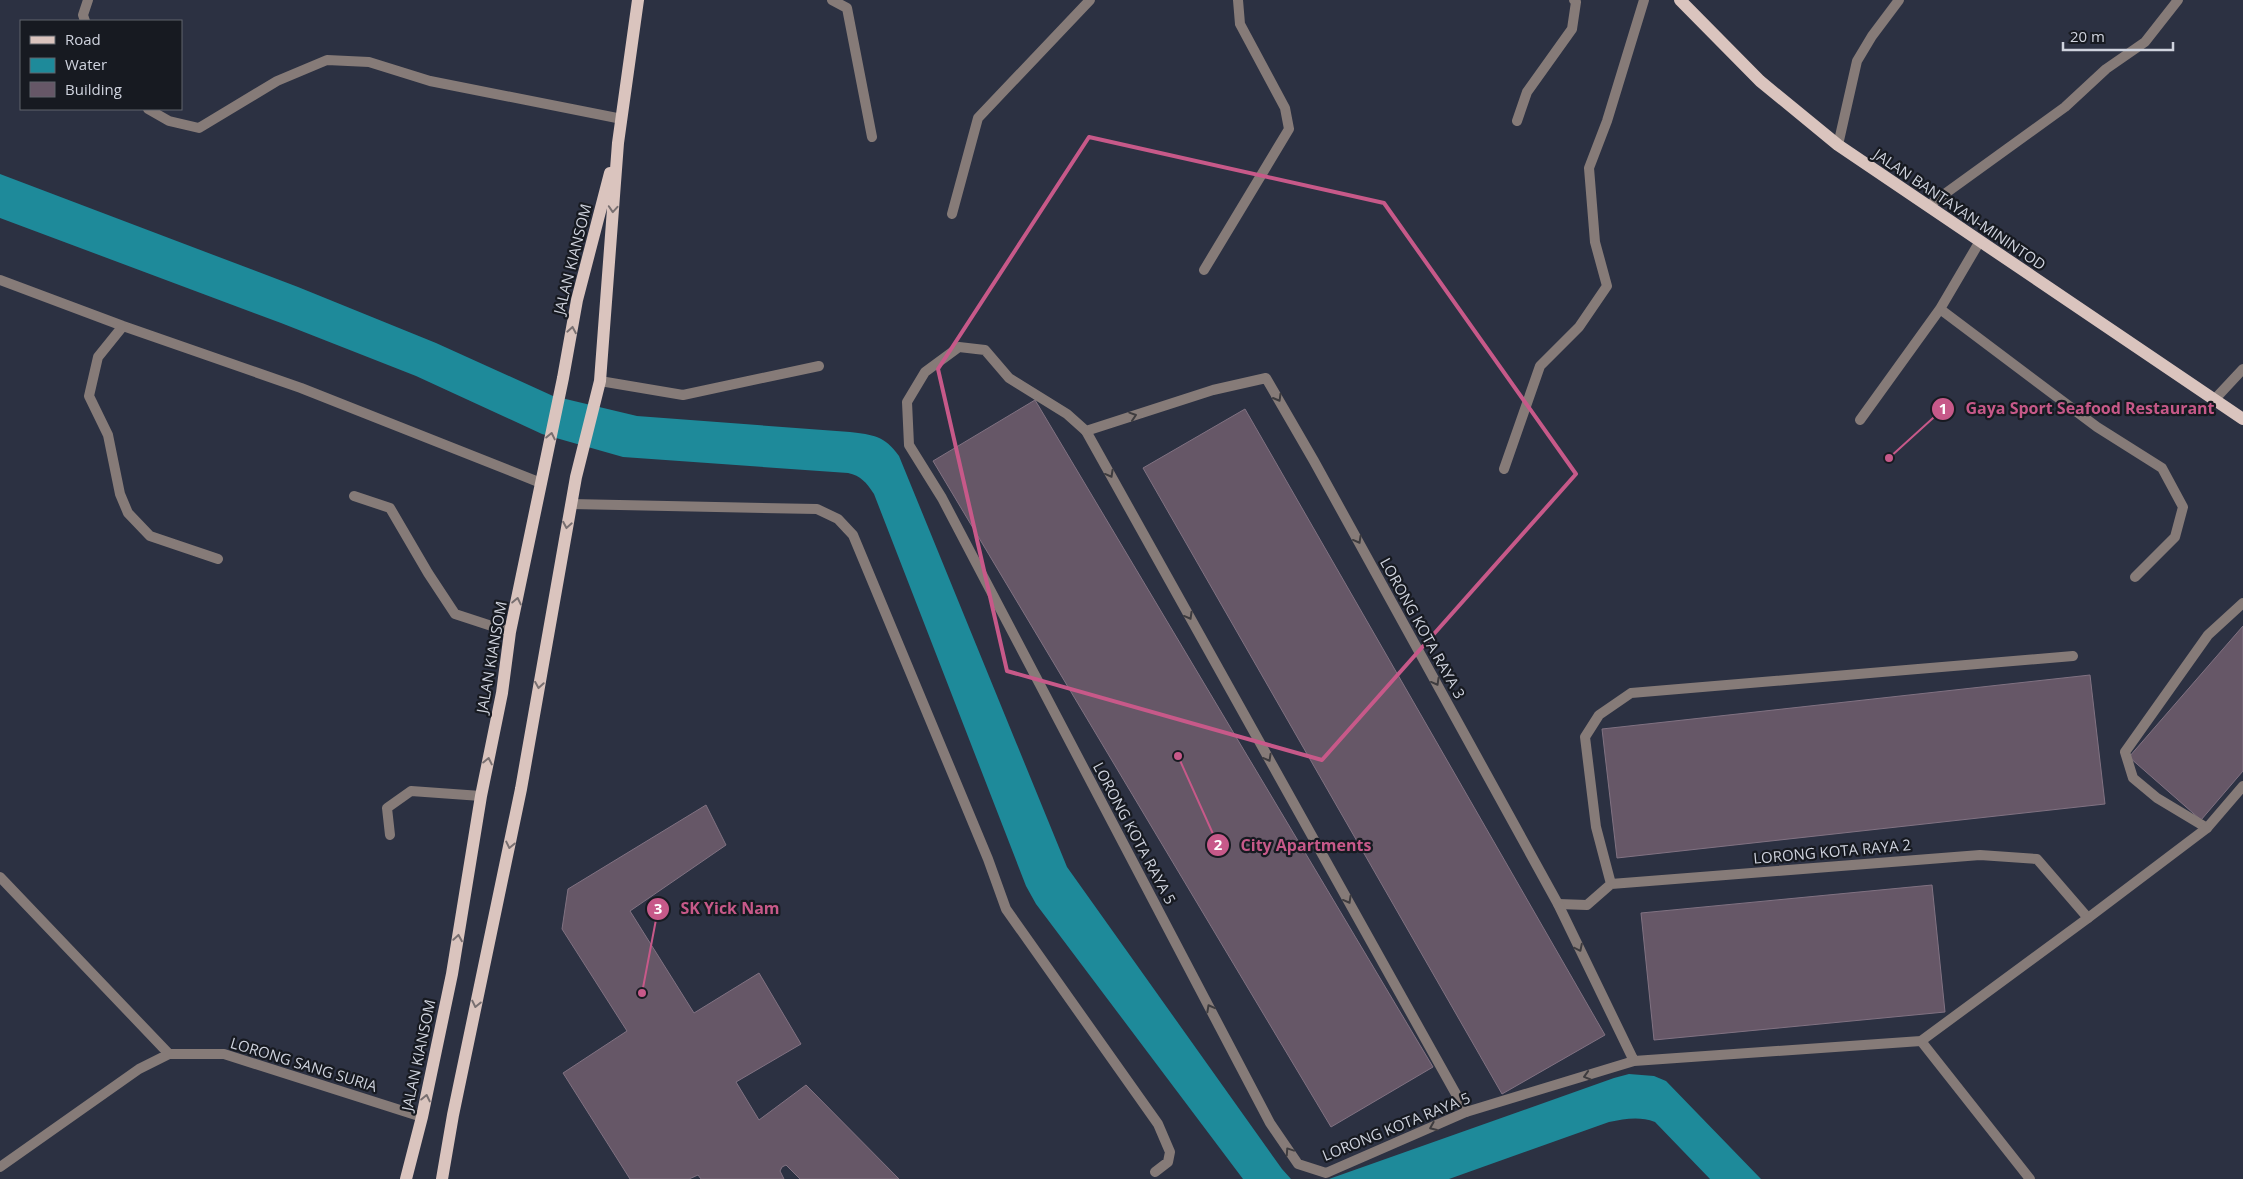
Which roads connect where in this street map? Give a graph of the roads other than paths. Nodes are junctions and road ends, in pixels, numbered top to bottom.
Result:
1 (88, 0) edge
2 (638, 0) edge
3 (832, 0) edge
4 (1090, 0) edge
5 (1238, 0) edge
6 (1574, 0) edge
7 (1644, 0) edge
8 (1680, 0) edge
9 (1899, 0) edge
10 (2178, 0) edge
11 (84, 20) edge
12 (150, 110) edge
13 (622, 119) junction
14 (1517, 122) dead end
15 (872, 137) dead end
16 (618, 143) junction
17 (1838, 145) junction
18 (1928, 206) junction
19 (952, 214) dead end
20 (1980, 241) junction
21 (1204, 270) dead end
22 (0, 280) edge
23 (1940, 310) junction
24 (123, 326) junction
25 (819, 366) dead end
26 (2243, 369) edge
27 (600, 381) junction
28 (2214, 400) junction
29 (2243, 419) edge
30 (1860, 420) dead end
31 (1086, 431) junction
32 (1504, 469) dead end
33 (541, 483) junction
34 (354, 496) dead end
35 (571, 504) junction
36 (218, 559) dead end
37 (2135, 577) dead end
38 (2243, 604) edge
39 (510, 632) junction
40 (2073, 656) dead end
41 (2243, 786) edge
42 (481, 796) junction
43 (2206, 828) junction
44 (390, 835) dead end
45 (0, 877) edge
46 (1611, 884) junction
47 (1558, 904) junction
48 (2088, 918) junction
49 (1921, 1041) junction
50 (169, 1054) junction
51 (1634, 1062) junction
52 (1466, 1112) junction
53 (422, 1117) junction
54 (0, 1166) edge
55 (1155, 1172) dead end
56 (406, 1179) edge
57 (442, 1179) edge
58 (2030, 1179) edge

1 - 11 street
2 - 13 main road, JALAN KIANSOM
3 - 15 street
4 - 19 street
5 - 21 street
6 - 14 street
7 - 32 street
8 - 17 main road, JALAN BANTAYAN-MININTOD
9 - 17 street
10 - 18 street
12 - 13 street
13 - 16 main road, JALAN KIANSOM
16 -> 27 main road, JALAN KIANSOM
33 -> 16 main road, JALAN KIANSOM
17 - 18 main road, JALAN BANTAYAN-MININTOD
18 - 20 main road, JALAN BANTAYAN-MININTOD
20 - 23 street
20 - 28 main road, JALAN BANTAYAN-MININTOD
22 - 24 street
23 - 30 street
23 - 37 street
24 - 33 street
24 - 36 street
25 - 27 street
26 - 28 street
27 - 35 main road, JALAN KIANSOM
28 - 29 main road, JALAN BANTAYAN-MININTOD
31 -> 47 street, LORONG KOTA RAYA 3
31 -> 52 street, LORONG KOTA RAYA 5
52 -> 31 street, LORONG KOTA RAYA 5
39 -> 33 main road, JALAN KIANSOM
34 - 39 street
35 - 55 street
35 -> 57 main road, JALAN KIANSOM
38 - 43 street
42 -> 39 main road, JALAN KIANSOM
40 - 46 street
41 - 43 street
42 - 44 street
53 -> 42 main road, JALAN KIANSOM
43 - 48 street
45 - 50 street
46 - 47 street
46 - 48 street, LORONG KOTA RAYA 2
47 -> 51 street, LORONG KOTA RAYA 3
48 - 49 street
49 - 51 street, LORONG KOTA RAYA 5
49 - 58 street
50 - 53 street, LORONG SANG SURIA
50 - 54 street, LORONG SANG SURIA
51 -> 52 street, LORONG KOTA RAYA 5
53 - 56 main road, JALAN KIANSOM

